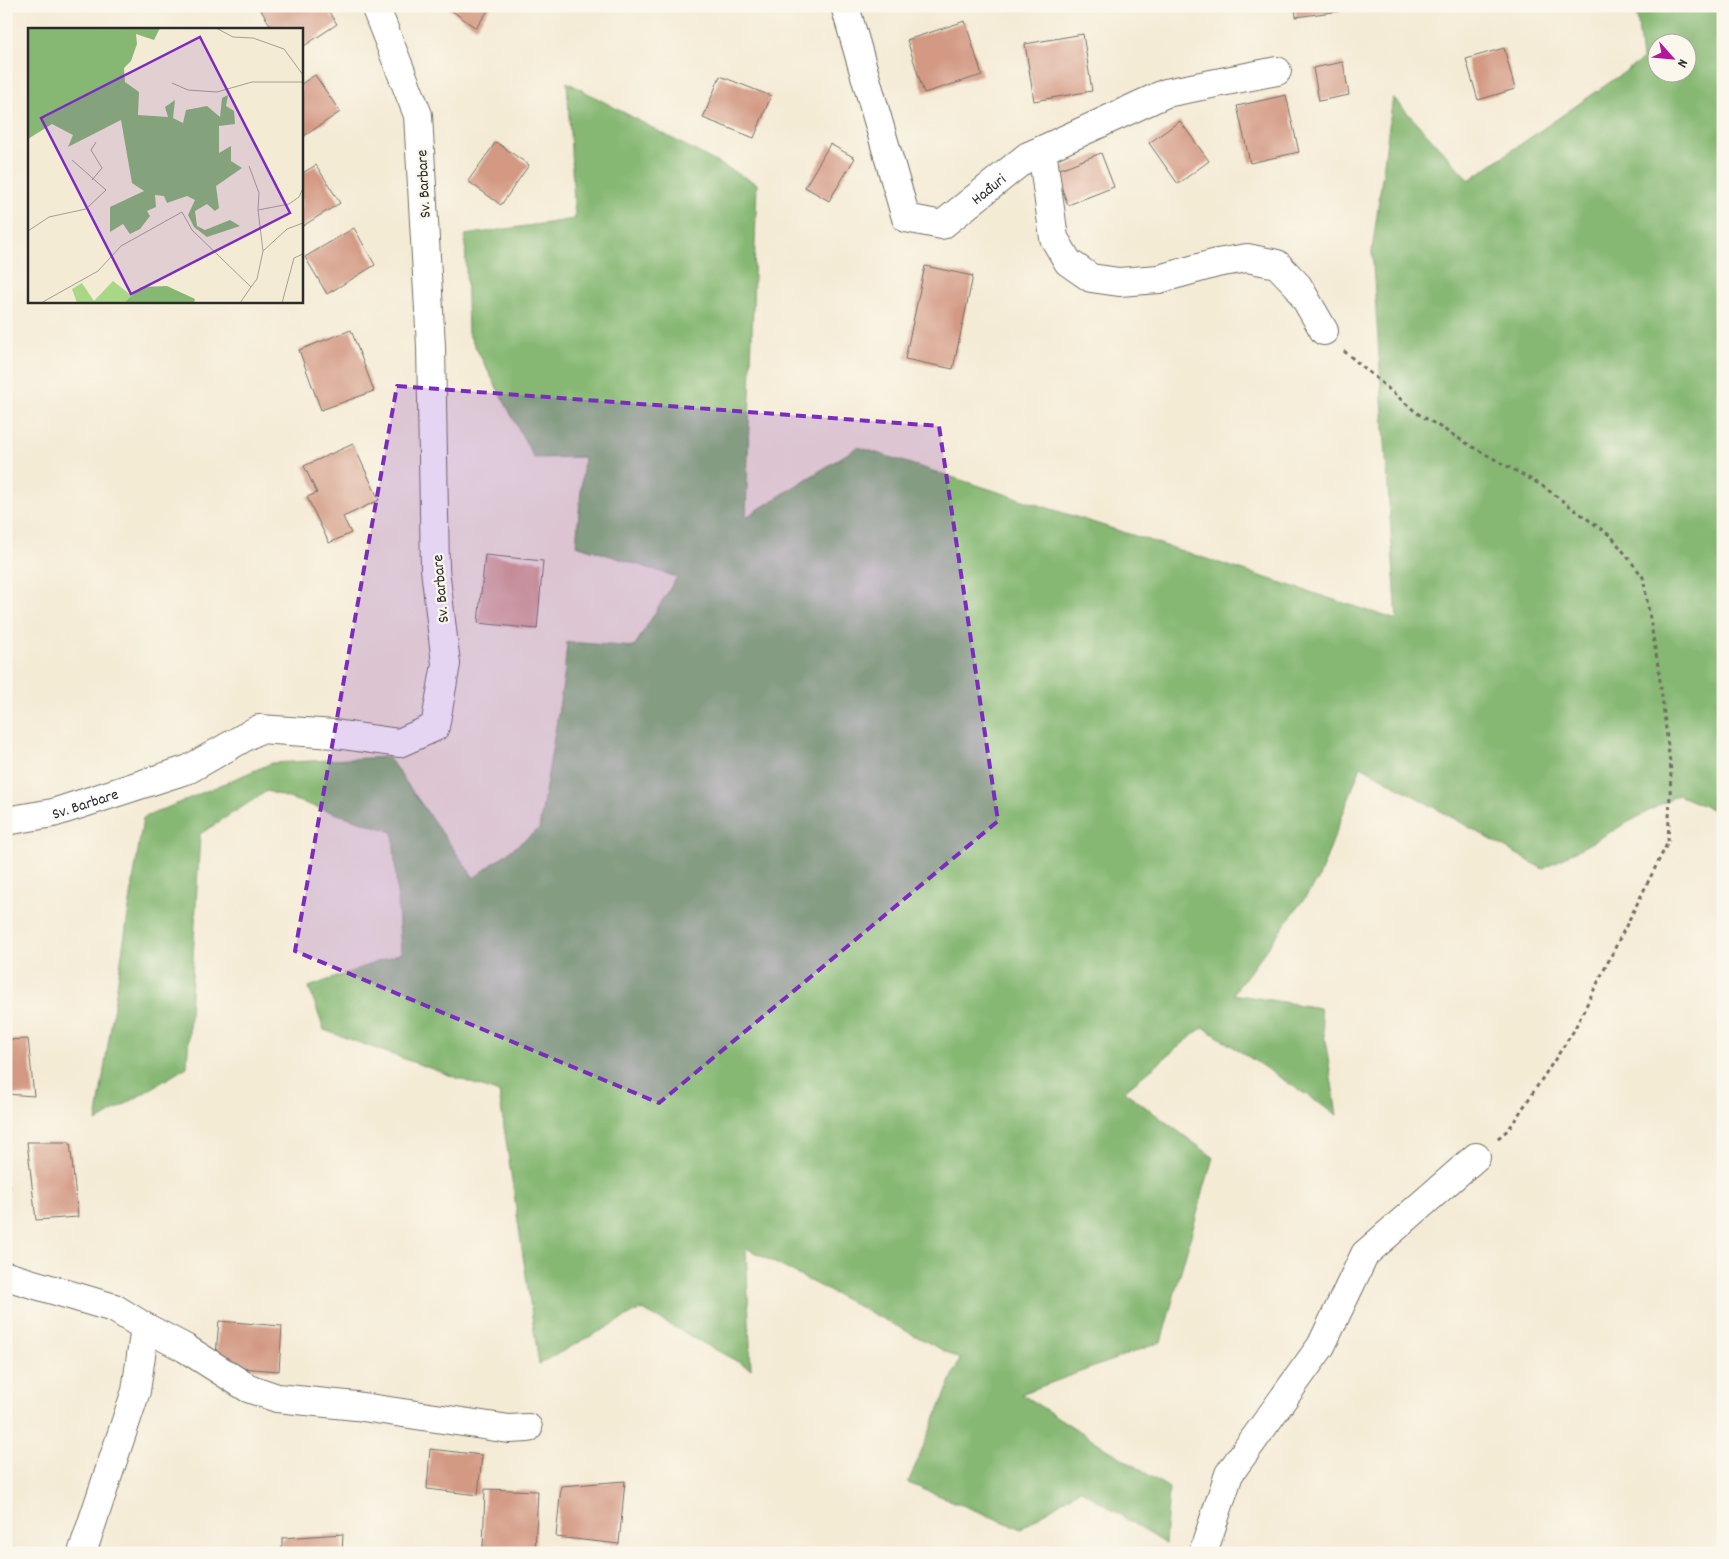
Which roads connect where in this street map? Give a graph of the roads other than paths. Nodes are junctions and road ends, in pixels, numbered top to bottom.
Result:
1 (376, 6) edge
2 (845, 6) edge
3 (1277, 71) dead end
4 (1042, 150) junction
5 (1324, 331) road end
6 (6, 821) edge
7 (1476, 1157) road end
8 (6, 1276) edge
9 (145, 1327) junction
10 (528, 1428) dead end
11 (82, 1553) edge
12 (1203, 1553) edge

1 - 6 street, Sv. Barbare
2 - 4 street, Hađuri
3 - 4 street, Hađuri
4 - 5 street
7 - 12 street
8 - 9 street
9 - 10 street
9 - 11 street

